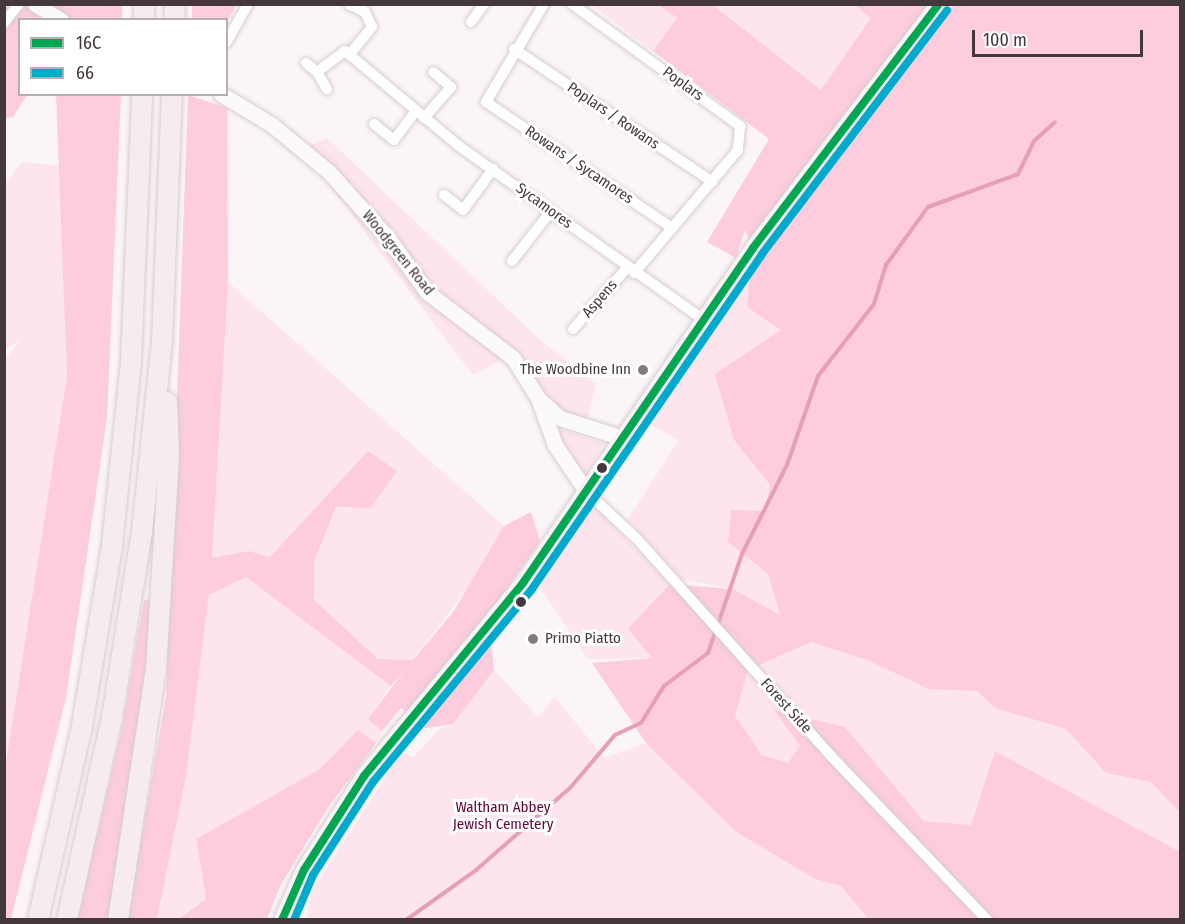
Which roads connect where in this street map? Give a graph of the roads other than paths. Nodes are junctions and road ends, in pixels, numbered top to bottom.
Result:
1 (19, 4) edge
2 (35, 4) edge
3 (248, 4) edge
4 (484, 4) edge
5 (544, 4) edge
6 (572, 4) edge
7 (939, 4) edge
8 (350, 5) edge
9 (58, 18) edge
10 (471, 22) dead end
11 (4, 23) edge
12 (228, 39) edge
13 (514, 49) junction
14 (350, 54) junction
15 (306, 63) dead end
16 (317, 72) junction
17 (433, 72) dead end
18 (327, 89) dead end
19 (142, 96) edge
20 (172, 96) edge
21 (224, 96) edge
22 (420, 115) junction
23 (374, 124) dead end
24 (493, 169) junction
25 (713, 182) junction
26 (444, 195) dead end
27 (551, 211) junction
28 (672, 228) junction
29 (512, 261) dead end
30 (630, 271) junction
31 (702, 319) junction
32 (573, 329) dead end
33 (162, 342) junction
34 (538, 398) junction
35 (620, 437) junction
36 (586, 491) junction
37 (38, 920) edge
38 (67, 920) edge
39 (118, 920) edge
40 (282, 920) edge
41 (987, 920) edge

1 - 11 street
2 - 9 street
3 - 12 street
4 - 10 street
5 - 13 street
6 - 25 street, Poplars
7 - 31 main road
8 - 14 street
13 - 25 street, Poplars / Rowans
13 - 28 street, Rowans / Sycamores
14 - 16 street
14 - 22 street, Sycamores
15 - 16 street
16 - 18 street
17 - 22 street
19 - 37 highway
20 - 33 highway
21 - 34 street, Woodgreen Road
22 - 23 street
22 - 24 street, Sycamores
24 - 26 street
24 - 27 street, Sycamores
25 - 28 street, Aspens
27 - 29 street
27 - 30 street, Sycamores
28 - 30 street, Aspens
30 - 31 street, Sycamores
30 - 32 street, Aspens
31 - 35 main road
33 - 38 highway
33 - 39 highway
34 - 35 street, Woodgreen Road
34 - 36 street, Woodgreen Road
35 - 36 main road
36 - 40 main road
36 - 41 street, Forest Side

